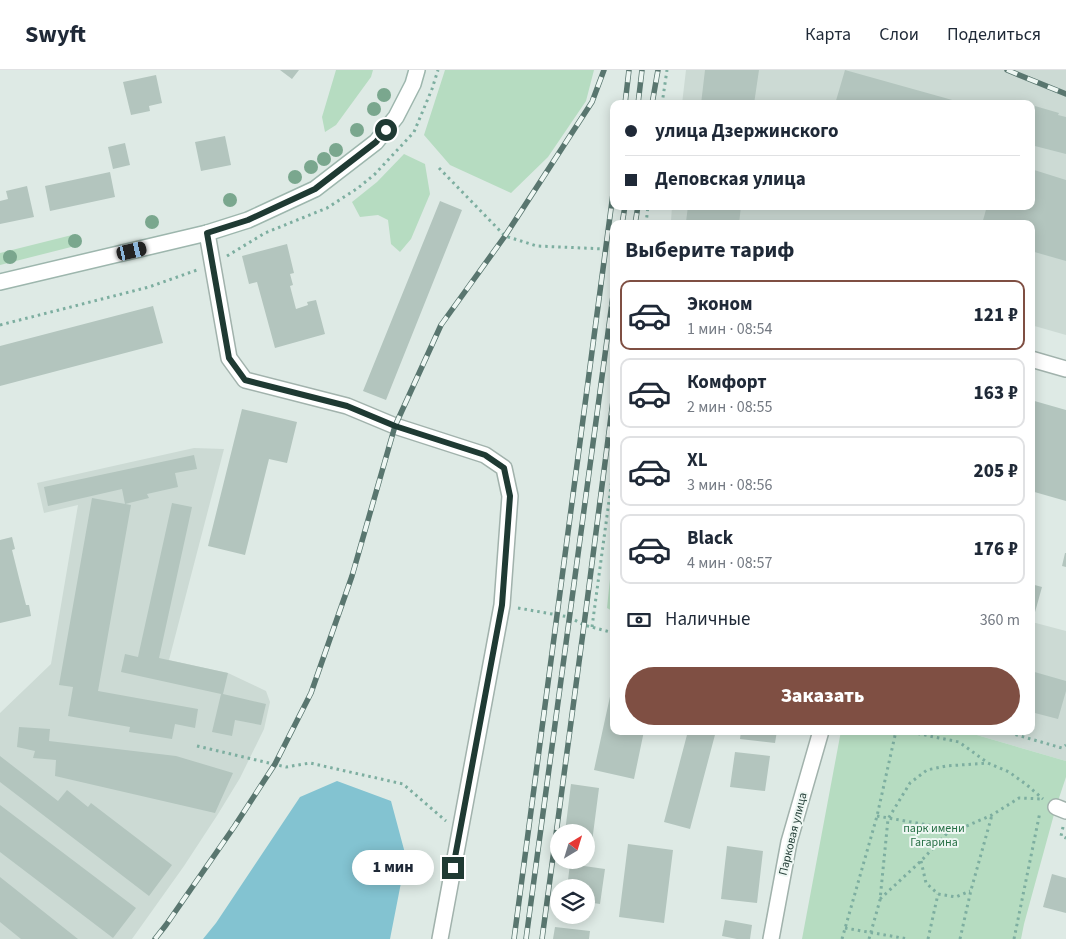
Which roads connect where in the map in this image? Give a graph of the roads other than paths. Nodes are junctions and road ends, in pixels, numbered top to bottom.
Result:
1 (417, 70) edge
2 (207, 233) junction
3 (0, 282) edge
4 (1035, 359) edge
5 (1066, 369) edge
6 (820, 735) edge
7 (440, 939) edge
8 (771, 939) edge

1 - 2 street
2 - 3 street
2 - 7 street
4 - 5 street
6 - 8 street, Парковая улица

